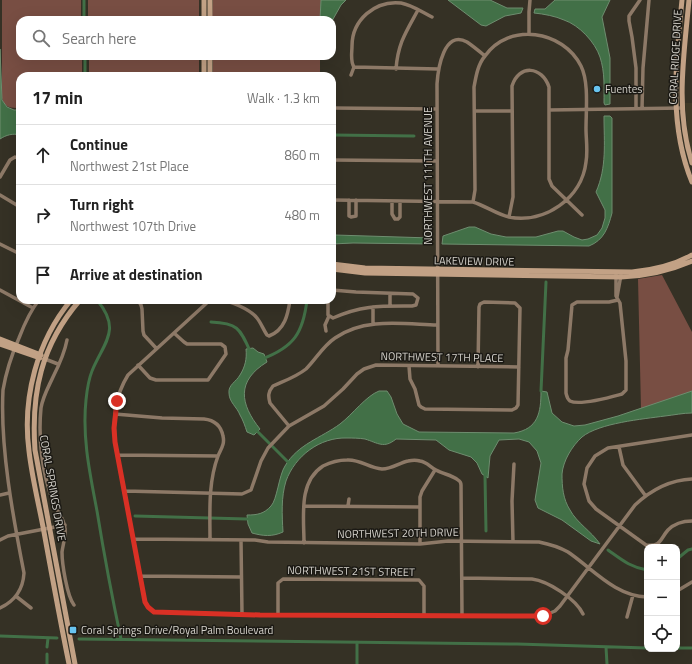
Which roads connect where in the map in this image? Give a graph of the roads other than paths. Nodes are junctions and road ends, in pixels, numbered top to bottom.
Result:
1 (204, 0) edge
2 (210, 0) edge
3 (530, 0) edge
4 (649, 0) edge
5 (682, 0) edge
6 (689, 0) edge
7 (639, 2) edge
8 (649, 6) junction
9 (418, 10) junction
10 (204, 16) edge
11 (210, 16) edge
12 (432, 17) dead end
13 (529, 34) junction
14 (485, 56) junction
15 (204, 60) edge
16 (210, 60) edge
17 (354, 67) junction
18 (636, 68) junction
19 (643, 68) junction
20 (396, 69) junction
21 (438, 69) junction
22 (204, 72) edge
23 (210, 72) edge
24 (351, 75) dead end
25 (336, 108) edge
26 (676, 108) junction
27 (682, 108) junction
28 (437, 109) junction
29 (642, 109) junction
30 (549, 110) junction
31 (586, 110) junction
32 (636, 110) junction
33 (511, 111) junction
34 (475, 112) junction
35 (16, 157) edge
36 (336, 160) edge
37 (437, 162) junction
38 (692, 163) edge
39 (0, 177) edge
40 (692, 182) edge
41 (0, 195) edge
42 (336, 200) edge
43 (348, 200) junction
44 (356, 200) junction
45 (567, 200) junction
46 (392, 201) junction
47 (400, 201) junction
48 (438, 201) junction
49 (473, 202) junction
50 (16, 205) edge
51 (582, 215) dead end
52 (509, 217) junction
53 (0, 244) edge
54 (16, 252) edge
55 (692, 255) edge
56 (692, 261) edge
57 (336, 264) edge
58 (336, 269) edge
59 (437, 272) junction
60 (619, 275) junction
61 (0, 290) edge
62 (336, 290) edge
63 (390, 294) junction
64 (16, 299) edge
65 (618, 299) junction
66 (26, 304) edge
67 (36, 304) edge
68 (68, 304) edge
69 (77, 304) edge
70 (140, 304) edge
71 (206, 304) edge
72 (236, 304) edge
73 (289, 304) edge
74 (328, 304) edge
75 (390, 306) junction
76 (373, 307) junction
77 (33, 308) junction
78 (329, 316) junction
79 (373, 324) junction
80 (437, 325) junction
81 (326, 331) dead end
82 (174, 333) junction
83 (0, 339) edge
84 (66, 340) dead end
85 (0, 344) edge
86 (14, 347) junction
87 (156, 348) junction
88 (39, 356) junction
89 (45, 359) junction
90 (58, 364) junction
91 (138, 365) junction
92 (409, 366) junction
93 (438, 366) junction
94 (478, 366) junction
95 (519, 368) junction
96 (1, 390) edge
97 (115, 414) junction
98 (289, 426) junction
99 (692, 435) edge
100 (619, 447) junction
101 (117, 455) junction
102 (218, 456) junction
103 (514, 464) dead end
104 (435, 470) junction
105 (692, 479) edge
106 (125, 491) junction
107 (9, 493) junction
108 (211, 493) junction
109 (0, 495) edge
110 (645, 495) junction
111 (348, 499) dead end
112 (304, 506) junction
113 (348, 506) junction
114 (420, 507) junction
115 (692, 521) edge
116 (65, 525) junction
117 (619, 526) junction
118 (50, 528) junction
119 (43, 529) junction
120 (17, 534) junction
121 (134, 539) junction
122 (210, 539) junction
123 (0, 540) edge
124 (241, 540) junction
125 (462, 542) junction
126 (513, 542) junction
127 (304, 543) junction
128 (420, 544) junction
129 (644, 544) edge
130 (656, 544) edge
131 (588, 568) junction
132 (140, 576) junction
133 (241, 577) junction
134 (462, 578) junction
135 (692, 582) edge
136 (680, 589) edge
137 (633, 595) junction
138 (17, 597) junction
139 (566, 597) junction
140 (644, 597) edge
141 (74, 605) dead end
142 (0, 608) edge
143 (31, 608) dead end
144 (242, 614) junction
145 (278, 614) junction
146 (583, 614) dead end
147 (424, 615) junction
148 (462, 615) junction
149 (627, 617) dead end
150 (68, 664) edge
151 (75, 664) edge

1 - 10 main road
2 - 11 main road
3 - 13 street
4 - 8 street
5 - 26 main road, CORAL RIDGE DRIVE
6 - 27 main road, CORAL RIDGE DRIVE
7 - 8 street
7 - 18 street
8 - 19 street
9 - 12 street
9 - 17 street
9 - 20 street
13 - 14 street
13 - 31 street
14 - 21 street, NORTHWEST 111TH AVENUE
14 - 34 street
15 - 22 main road
16 - 23 main road
17 - 20 street
17 - 24 street
18 - 19 street
18 - 32 street
19 - 29 street
20 - 21 street
21 - 28 street, NORTHWEST 111TH AVENUE
25 - 28 street
26 - 27 street
26 - 29 street
26 - 40 main road, CORAL RIDGE DRIVE
27 - 38 main road, CORAL RIDGE DRIVE
28 - 37 street, NORTHWEST 111TH AVENUE
29 - 32 street
30 - 31 street
30 - 33 street
30 - 45 street
31 - 32 street
31 - 45 street
33 - 34 street
33 - 52 street
34 - 49 street
35 - 39 street
36 - 37 street
37 - 48 street, NORTHWEST 111TH AVENUE
41 - 50 street
42 - 43 street
43 - 44 street
43 - 44 street
44 - 46 street
45 - 51 street
45 - 52 street
46 - 47 street
46 - 47 street
47 - 48 street
48 - 49 street
48 - 59 street, NORTHWEST 111TH AVENUE
49 - 52 street
53 - 54 street
55 - 60 main road, LAKEVIEW DRIVE
56 - 60 main road, LAKEVIEW DRIVE
57 - 59 main road, LAKEVIEW DRIVE
58 - 59 main road, LAKEVIEW DRIVE
59 - 60 main road, LAKEVIEW DRIVE
59 - 80 street, NORTHWEST 111TH AVENUE
60 - 65 street
61 - 64 street
62 - 63 street
63 - 75 street
63 - 75 street
65 - 65 street
66 - 77 street
67 - 77 street
68 - 88 main road, CORAL SPRINGS DRIVE
69 - 89 main road, CORAL SPRINGS DRIVE
70 - 87 street
71 - 82 street
72 - 73 street
74 - 78 street
75 - 76 street
76 - 78 street
76 - 79 street
77 - 86 street
78 - 81 street
79 - 80 street
79 - 98 street
80 - 93 street, NORTHWEST 111TH AVENUE
82 - 87 street
82 - 91 street
83 - 86 main road
84 - 90 street
85 - 86 main road
86 - 88 main road
86 - 96 street
87 - 91 street
88 - 89 main road
88 - 119 main road, CORAL SPRINGS DRIVE
89 - 90 street
89 - 118 main road, CORAL SPRINGS DRIVE
90 - 116 street
91 - 97 street
92 - 93 street, NORTHWEST 17TH PLACE
92 - 95 street
92 - 98 street, NORTHWEST 17TH PLACE
93 - 94 street, NORTHWEST 17TH PLACE
94 - 95 street, NORTHWEST 17TH PLACE
94 - 95 street
96 - 107 street
97 - 101 street
97 - 102 street
98 - 108 street, NORTHWEST 17TH PLACE
99 - 100 street
100 - 110 street
100 - 117 street
101 - 102 street
101 - 106 street
102 - 108 street
103 - 126 street
104 - 112 street
104 - 114 street
104 - 125 street
105 - 110 street
106 - 108 street, NORTHWEST 17TH PLACE
106 - 121 street
107 - 109 street
107 - 120 street
108 - 122 street
110 - 117 street
111 - 113 street
112 - 113 street
112 - 127 street
113 - 114 street
114 - 128 street
115 - 130 street
116 - 118 street
116 - 141 street
117 - 129 street
117 - 131 street
118 - 119 street
118 - 151 main road, CORAL SPRINGS DRIVE
119 - 120 street
119 - 150 main road, CORAL SPRINGS DRIVE
120 - 123 street
120 - 138 street
121 - 122 street, NORTHWEST 20TH DRIVE
121 - 132 street
122 - 124 street, NORTHWEST 20TH DRIVE
124 - 127 street, NORTHWEST 20TH DRIVE
124 - 133 street
125 - 126 street, NORTHWEST 20TH DRIVE
125 - 128 street, NORTHWEST 20TH DRIVE
125 - 134 street
126 - 131 street, NORTHWEST 20TH DRIVE
127 - 128 street, NORTHWEST 20TH DRIVE
131 - 137 street, NORTHWEST 20TH DRIVE
131 - 139 street
132 - 133 street
132 - 144 street
133 - 144 street
134 - 139 street
134 - 148 street
135 - 136 street
137 - 140 street, NORTHWEST 20TH DRIVE
137 - 149 street
138 - 142 street
138 - 143 street
139 - 146 street
139 - 148 street
144 - 145 street
145 - 147 street
145 - 147 street, NORTHWEST 21ST STREET
147 - 148 street

